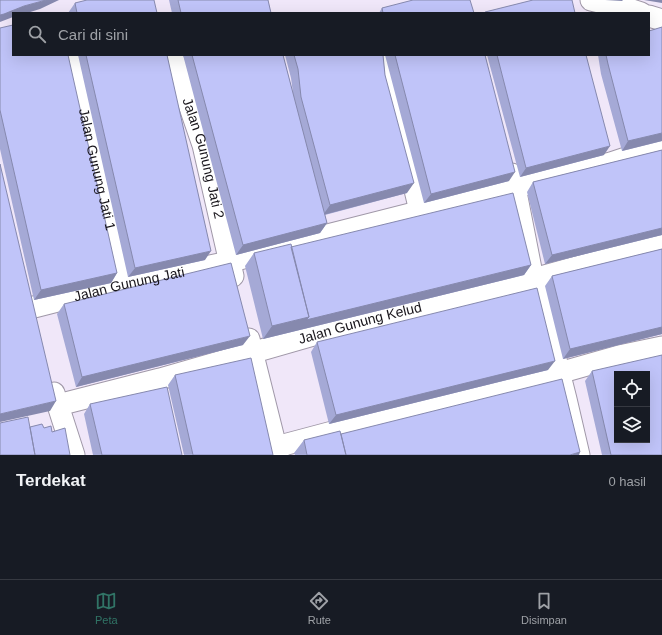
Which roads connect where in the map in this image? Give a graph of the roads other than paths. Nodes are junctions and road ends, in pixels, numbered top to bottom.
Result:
1 (591, 0) edge
2 (633, 7) edge
3 (650, 16) edge
4 (662, 20) edge
5 (72, 56) edge
6 (172, 56) edge
7 (383, 56) edge
8 (662, 146) edge
9 (508, 159) edge
10 (515, 187) junction
11 (420, 211) junction
12 (662, 241) edge
13 (229, 262) junction
14 (533, 279) junction
15 (124, 284) junction
16 (237, 292) edge
17 (30, 308) edge
18 (245, 322) edge
19 (662, 347) edge
20 (253, 352) junction
21 (559, 373) junction
22 (49, 375) edge
23 (58, 405) junction
24 (277, 451) edge
25 (74, 455) edge
26 (579, 455) edge

1 - 2 street
3 - 4 street
5 - 15 street, Jalan Gunung Jati 1
6 - 13 street, Jalan Gunung Jati 2
7 - 11 street
8 - 10 street, Jalan Gunung Jati
9 - 10 street
10 - 11 street, Jalan Gunung Jati
10 - 14 street
11 - 13 street, Jalan Gunung Jati
12 - 14 street, Jalan Gunung Kelud
13 - 15 street, Jalan Gunung Jati
13 - 16 street, Jalan Gunung Jati 2
14 - 20 street, Jalan Gunung Kelud
14 - 21 street
15 - 17 street, Jalan Gunung Jati
18 - 20 street
19 - 21 street
20 - 23 street, Jalan Gunung Kelud
20 - 24 street
21 - 24 street
21 - 26 street
22 - 23 street
23 - 25 street

